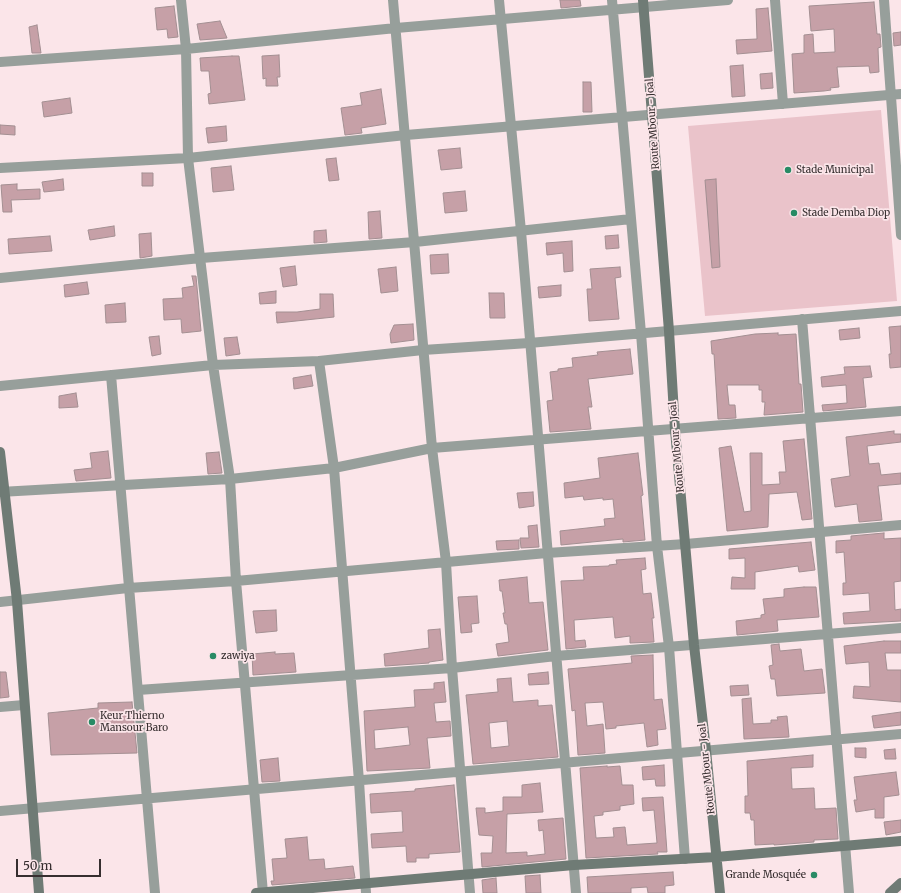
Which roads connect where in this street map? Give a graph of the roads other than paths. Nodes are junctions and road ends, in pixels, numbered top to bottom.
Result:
1 (181, 0) edge
2 (393, 0) edge
3 (500, 0) edge
4 (728, 0) edge
5 (775, 0) edge
6 (884, 0) edge
7 (644, 4) edge
8 (612, 5) edge
9 (502, 19) junction
10 (396, 28) junction
11 (186, 49) junction
12 (0, 62) edge
13 (901, 94) edge
14 (890, 95) junction
15 (783, 104) junction
16 (652, 115) junction
17 (622, 117) junction
18 (511, 126) junction
19 (406, 135) junction
20 (188, 158) junction
21 (0, 168) edge
22 (900, 202) edge
23 (631, 219) junction
24 (521, 232) junction
25 (901, 235) edge
26 (415, 242) junction
27 (201, 258) junction
28 (0, 278) edge
29 (901, 311) edge
30 (802, 319) junction
31 (669, 330) junction
32 (641, 333) junction
33 (529, 343) junction
34 (423, 350) junction
35 (319, 361) junction
36 (213, 365) junction
37 (110, 376) junction
38 (0, 386) edge
39 (901, 411) edge
40 (811, 419) junction
41 (675, 430) junction
42 (648, 432) junction
43 (538, 439) junction
44 (432, 448) junction
45 (0, 452) edge
46 (334, 468) junction
47 (230, 479) junction
48 (120, 484) junction
49 (2, 492) edge
50 (901, 525) edge
51 (820, 532) junction
52 (686, 544) junction
53 (657, 546) junction
54 (547, 552) junction
55 (446, 562) junction
56 (341, 572) junction
57 (236, 581) junction
58 (128, 588) junction
59 (17, 601) junction
60 (0, 602) edge
61 (901, 628) edge
62 (828, 634) junction
63 (694, 645) junction
64 (669, 647) junction
65 (556, 656) junction
66 (452, 668) junction
67 (350, 675) junction
68 (244, 683) junction
69 (138, 690) junction
70 (24, 705) junction
71 (0, 707) edge
72 (901, 734) edge
73 (835, 739) junction
74 (706, 750) junction
75 (677, 753) junction
76 (565, 762) junction
77 (460, 773) junction
78 (359, 781) junction
79 (254, 789) junction
80 (148, 798) junction
81 (33, 808) junction
82 (0, 811) edge
83 (901, 841) edge
84 (844, 847) junction
85 (716, 857) junction
86 (685, 859) junction
87 (574, 865) junction
88 (467, 874) junction
89 (901, 883) edge
90 (366, 888) edge
91 (40, 893) edge
92 (155, 893) edge
93 (256, 893) edge
94 (263, 893) edge
95 (470, 893) edge
96 (576, 893) edge
97 (720, 893) edge
98 (849, 893) edge
99 (890, 893) edge

1 - 11 street
2 - 10 street
3 - 9 street
4 - 7 street
5 - 15 street
6 - 14 street
7 - 8 street
7 - 16 main road, Route Mbour - Joal
8 - 9 street
8 - 17 street
9 - 10 street
9 - 18 street
10 - 11 street
10 - 19 street
11 - 12 street
11 - 20 street
13 - 14 street
14 - 15 street
14 - 22 street
15 - 16 street
16 - 17 street
16 - 31 main road, Route Mbour - Joal
17 - 18 street
17 - 23 street
18 - 19 street
18 - 24 street
19 - 20 street
19 - 26 street
20 - 21 street
20 - 27 street
22 - 25 street
23 - 24 street
23 - 32 street
24 - 26 street
24 - 33 street
26 - 27 street
26 - 34 street
27 - 28 street
27 - 36 street
29 - 30 street
30 - 31 street
30 - 40 street
31 - 32 street
31 - 41 main road, Route Mbour - Joal
32 - 33 street
32 - 42 street
33 - 34 street
33 - 43 street
34 - 35 street
34 - 44 street
35 - 36 street
35 - 46 street
36 - 37 street
36 - 47 street
37 - 38 street
37 - 48 street
39 - 40 street
40 - 41 street
40 - 51 street
41 - 42 street
41 - 52 main road, Route Mbour - Joal
42 - 43 street
42 - 53 street
43 - 44 street
43 - 54 street
44 - 46 street
44 - 55 street
45 - 49 main road
46 - 47 street
46 - 56 street
47 - 48 street
47 - 57 street
48 - 49 street
48 - 58 street
49 - 59 main road
50 - 51 street
51 - 52 street
51 - 62 street
52 - 53 street
52 - 63 main road, Route Mbour - Joal
53 - 54 street
53 - 64 street
54 - 55 street
54 - 65 street
55 - 56 street
55 - 66 street
56 - 57 street
56 - 67 street
57 - 58 street
57 - 68 street
58 - 59 street
58 - 69 street
59 - 60 street
59 - 70 main road
61 - 62 street
62 - 63 street
62 - 73 street
63 - 64 street
63 - 74 main road, Route Mbour - Joal
64 - 65 street
64 - 75 street
65 - 66 street
65 - 76 street
66 - 67 street
66 - 77 street
67 - 68 street
67 - 78 street
68 - 69 street
68 - 79 street
69 - 80 street
70 - 71 street
70 - 81 main road
72 - 73 street
73 - 74 street
73 - 84 street
74 - 75 street
74 - 85 main road, Route Mbour - Joal
75 - 76 street
75 - 86 street
76 - 77 street
76 - 87 street
77 - 78 street
77 - 88 street
78 - 79 street
78 - 90 street
79 - 80 street
79 - 94 street
80 - 81 street
80 - 92 street
81 - 82 street
81 - 91 main road
83 - 84 main road
84 - 85 main road
84 - 98 street
85 - 86 main road
85 - 97 main road, Route Mbour - Joal
86 - 87 main road
87 - 88 main road
87 - 96 street
88 - 90 main road
88 - 95 street
89 - 99 main road
90 - 94 main road
93 - 94 main road

